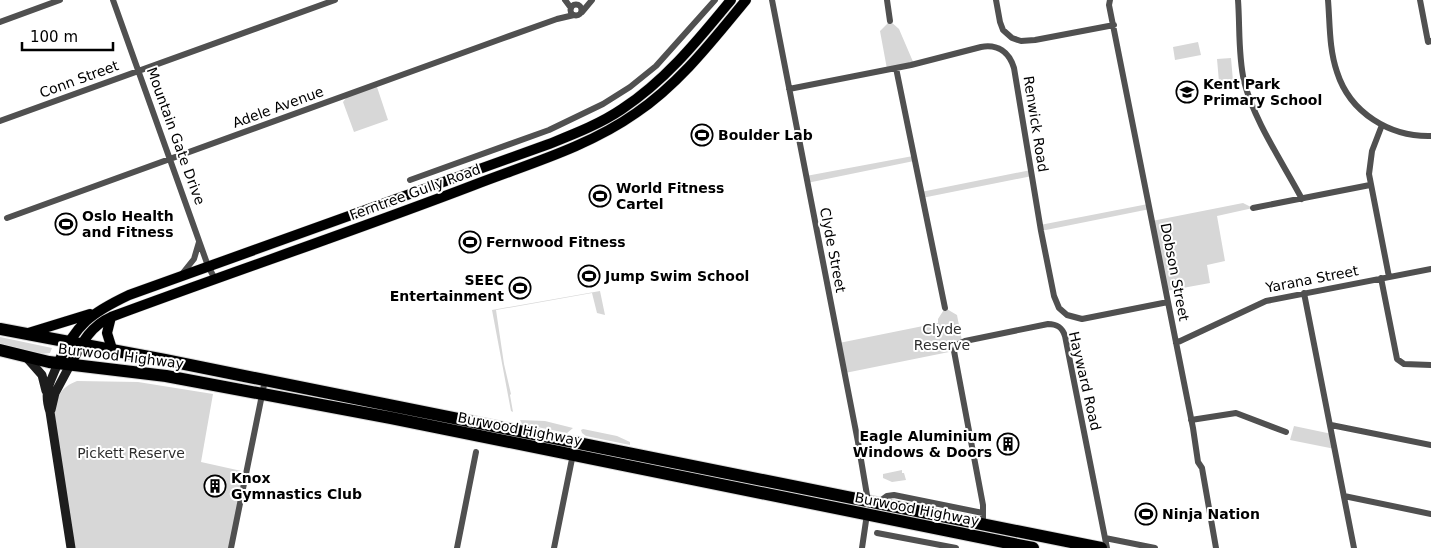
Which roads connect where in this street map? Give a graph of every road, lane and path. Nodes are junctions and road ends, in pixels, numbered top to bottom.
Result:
1 (60, 0) edge
2 (113, 0) edge
3 (335, 0) edge
4 (567, 0) edge
5 (592, 0) edge
6 (715, 0) edge
7 (731, 0) edge
8 (746, 0) edge
9 (887, 0) edge
10 (996, 0) edge
11 (1110, 0) edge
12 (1238, 0) edge
13 (1328, 0) edge
14 (1420, 0) edge
15 (771, 1) edge
16 (576, 9) junction
17 (890, 21) dead end
18 (0, 22) edge
19 (1114, 25) junction
20 (1431, 41) edge
21 (896, 68) junction
22 (139, 71) junction
23 (789, 88) junction
24 (586, 114) junction
25 (0, 121) edge
26 (1382, 125) junction
27 (582, 130) junction
28 (1431, 136) edge
29 (530, 137) junction
30 (549, 144) junction
31 (170, 159) junction
32 (426, 175) junction
33 (460, 176) junction
34 (410, 180) dead end
35 (1370, 185) junction
36 (464, 188) junction
37 (421, 190) junction
38 (1302, 199) junction
39 (1254, 208) dead end
40 (7, 218) dead end
41 (199, 241) junction
42 (208, 266) junction
43 (1431, 268) edge
44 (181, 276) junction
45 (1389, 276) junction
46 (1381, 278) junction
47 (215, 279) junction
48 (1304, 293) junction
49 (1168, 302) junction
50 (946, 308) dead end
51 (97, 312) junction
52 (111, 317) junction
53 (0, 329) edge
54 (24, 334) junction
55 (75, 343) junction
56 (1176, 343) junction
57 (0, 350) edge
58 (112, 350) junction
59 (27, 358) junction
60 (64, 364) junction
61 (1431, 365) edge
62 (265, 380) junction
63 (46, 392) junction
64 (263, 394) junction
65 (50, 412) junction
66 (1191, 420) junction
67 (1330, 425) junction
68 (1286, 432) dead end
69 (1431, 445) edge
70 (575, 449) junction
71 (476, 452) dead end
72 (1344, 496) junction
73 (873, 502) junction
74 (867, 514) junction
75 (1431, 514) edge
76 (983, 518) junction
77 (877, 533) dead end
78 (1103, 543) edge
79 (71, 548) edge
80 (231, 548) edge
81 (457, 548) edge
82 (554, 548) edge
83 (862, 548) edge
84 (956, 548) edge
85 (1033, 548) edge
86 (1107, 548) edge
87 (1155, 548) edge
88 (1216, 548) edge
89 (1354, 548) edge

1 - 18 street
2 - 22 street, Mountain Gate Drive
3 - 22 street, Conn Street
4 - 16 street
5 - 16 street, Adele Avenue
6 - 24 street, Ferntree Gully Road
7 - 27 main road, Ferntree Gully Road
8 - 36 main road, Ferntree Gully Road
9 - 17 street
10 - 19 street
11 - 19 street, Dobson Street
12 - 38 street
13 - 26 street
14 - 20 street
15 - 23 street, Clyde Street
16 - 31 street, Adele Avenue
19 - 49 street, Dobson Street
21 - 23 street, Renwick Road
21 - 49 street, Renwick Road
21 - 50 street
22 - 25 street, Conn Street
22 - 31 street, Mountain Gate Drive
23 - 73 street, Clyde Street
24 - 27 street
24 - 29 street, Ferntree Gully Road
26 - 28 street
26 - 35 street
27 - 30 main road, Ferntree Gully Road
29 - 30 street
29 - 32 street, Ferntree Gully Road
30 - 33 main road, Ferntree Gully Road
31 - 40 street, Adele Avenue
31 - 41 street, Mountain Gate Drive
32 - 34 street, Ferntree Gully Road
32 - 37 street, Ferntree Gully Road
33 - 36 main road
33 - 37 main road, Ferntree Gully Road
35 - 38 street
35 - 45 street
36 - 47 main road, Ferntree Gully Road
37 - 42 main road, Ferntree Gully Road
38 - 39 street
41 - 42 street, Mountain Gate Drive
41 - 44 street
42 - 44 main road, Ferntree Gully Road
42 - 47 street, Mountain Gate Drive
43 - 45 street, Yarana Street
44 - 51 main road, Ferntree Gully Road
45 - 46 street, Yarana Street
46 - 48 street, Yarana Street
46 - 61 street
47 - 52 main road, Ferntree Gully Road
48 - 56 street, Yarana Street
48 - 67 street
49 - 56 street, Dobson Street
51 - 54 main road
51 - 55 main road, Ferntree Gully Road
52 - 55 main road, Ferntree Gully Road
52 - 58 main road
53 - 54 highway, Burwood Highway
54 - 55 highway, Burwood Highway
55 - 58 highway, Burwood Highway
55 - 60 main road, Ferntree Gully Road
56 - 66 street, Dobson Street
57 - 59 highway, Burwood Highway
58 - 62 highway, Burwood Highway
59 - 60 highway, Burwood Highway
59 - 63 main road
60 - 63 main road
60 - 64 highway, Burwood Highway
60 - 65 main road
62 - 64 street
62 - 70 highway, Burwood Highway
63 - 65 main road
64 - 70 highway, Burwood Highway
64 - 80 street
65 - 79 main road
66 - 68 street
66 - 88 street, Dobson Street
67 - 69 street
67 - 72 street
70 - 73 highway, Burwood Highway
70 - 74 highway, Burwood Highway
70 - 82 street
71 - 81 street
72 - 75 street
72 - 89 street
73 - 74 highway
73 - 76 highway, Burwood Highway
74 - 83 street
74 - 85 highway, Burwood Highway
76 - 78 highway, Burwood Highway
76 - 78 street, Hayward Road
77 - 84 street
78 - 86 street, Hayward Road
78 - 87 street, Burwood Highway

